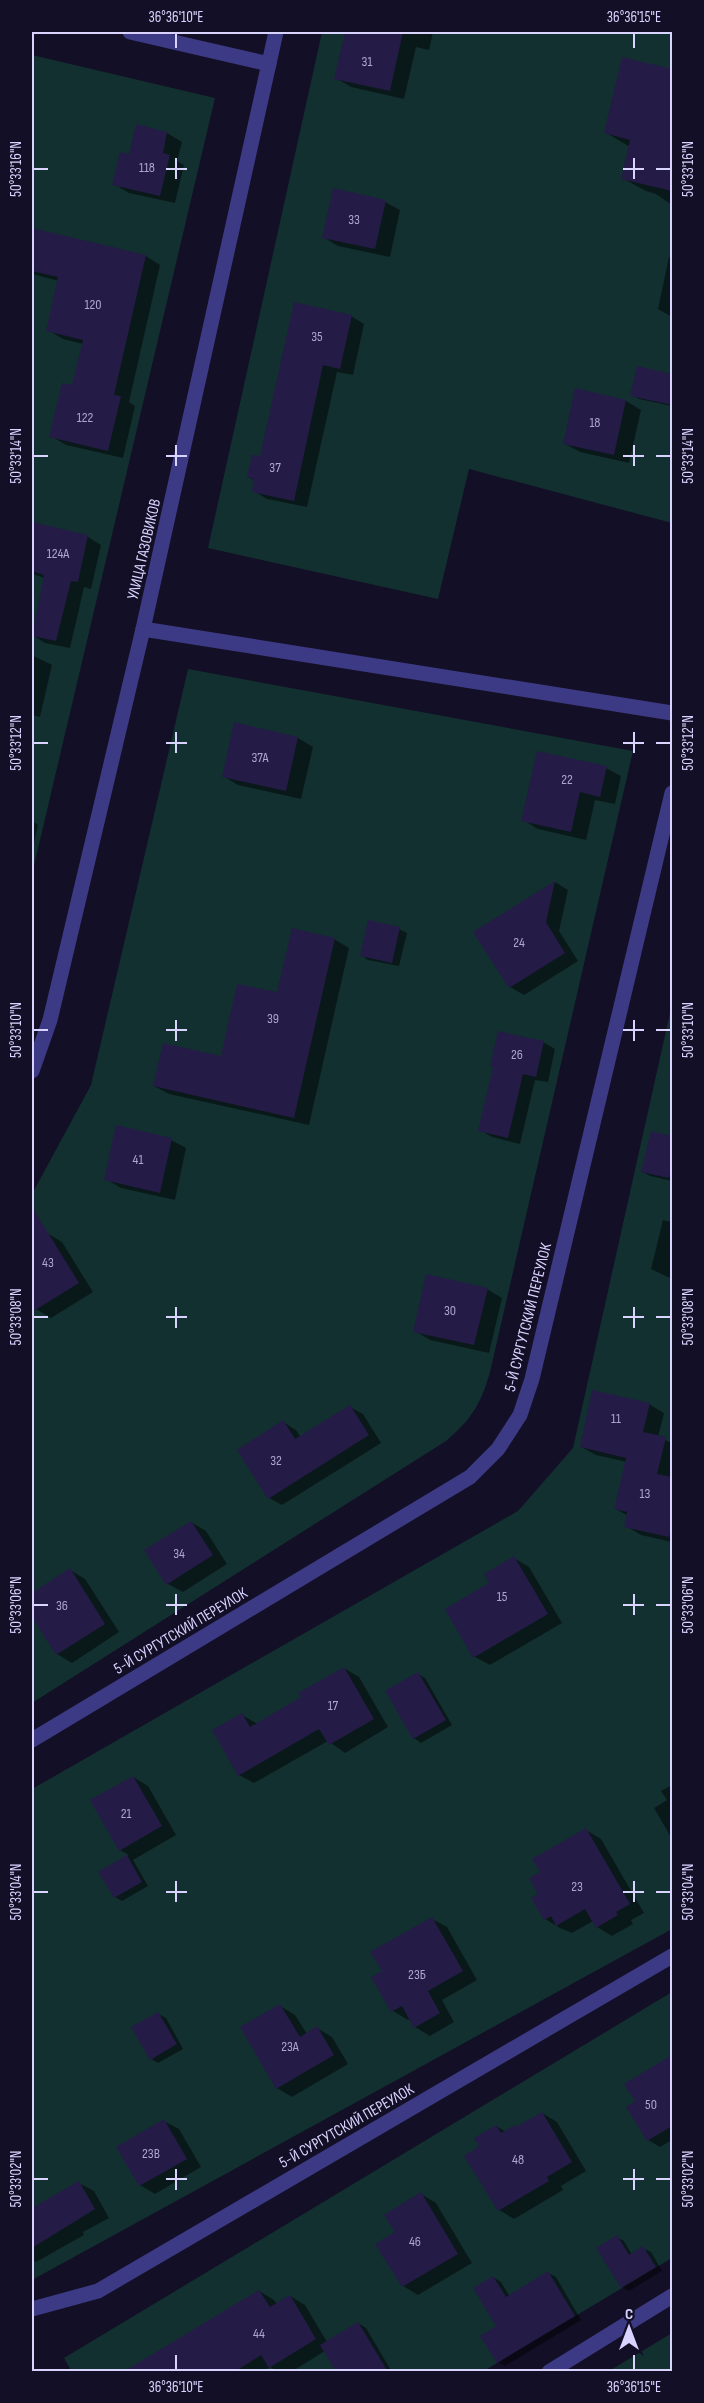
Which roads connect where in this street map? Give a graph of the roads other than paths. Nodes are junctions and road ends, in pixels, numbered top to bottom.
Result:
1 (130, 32) edge
2 (276, 32) edge
3 (269, 64) junction
4 (143, 629) junction
5 (672, 713) edge
6 (672, 793) edge
7 (32, 1071) edge
8 (32, 1740) edge
9 (672, 1956) edge
10 (672, 2296) edge
11 (32, 2309) edge
12 (549, 2372) edge

1 - 3 street
2 - 3 street, УЛИЦА ГАЗОВИКОВ
3 - 4 street, УЛИЦА ГАЗОВИКОВ
4 - 5 street
4 - 7 street, УЛИЦА ГАЗОВИКОВ
6 - 8 street, 5-Й СУРГУТСКИЙ ПЕРЕУЛОК
9 - 11 street, 5-Й СУРГУТСКИЙ ПЕРЕУЛОК
10 - 12 street

